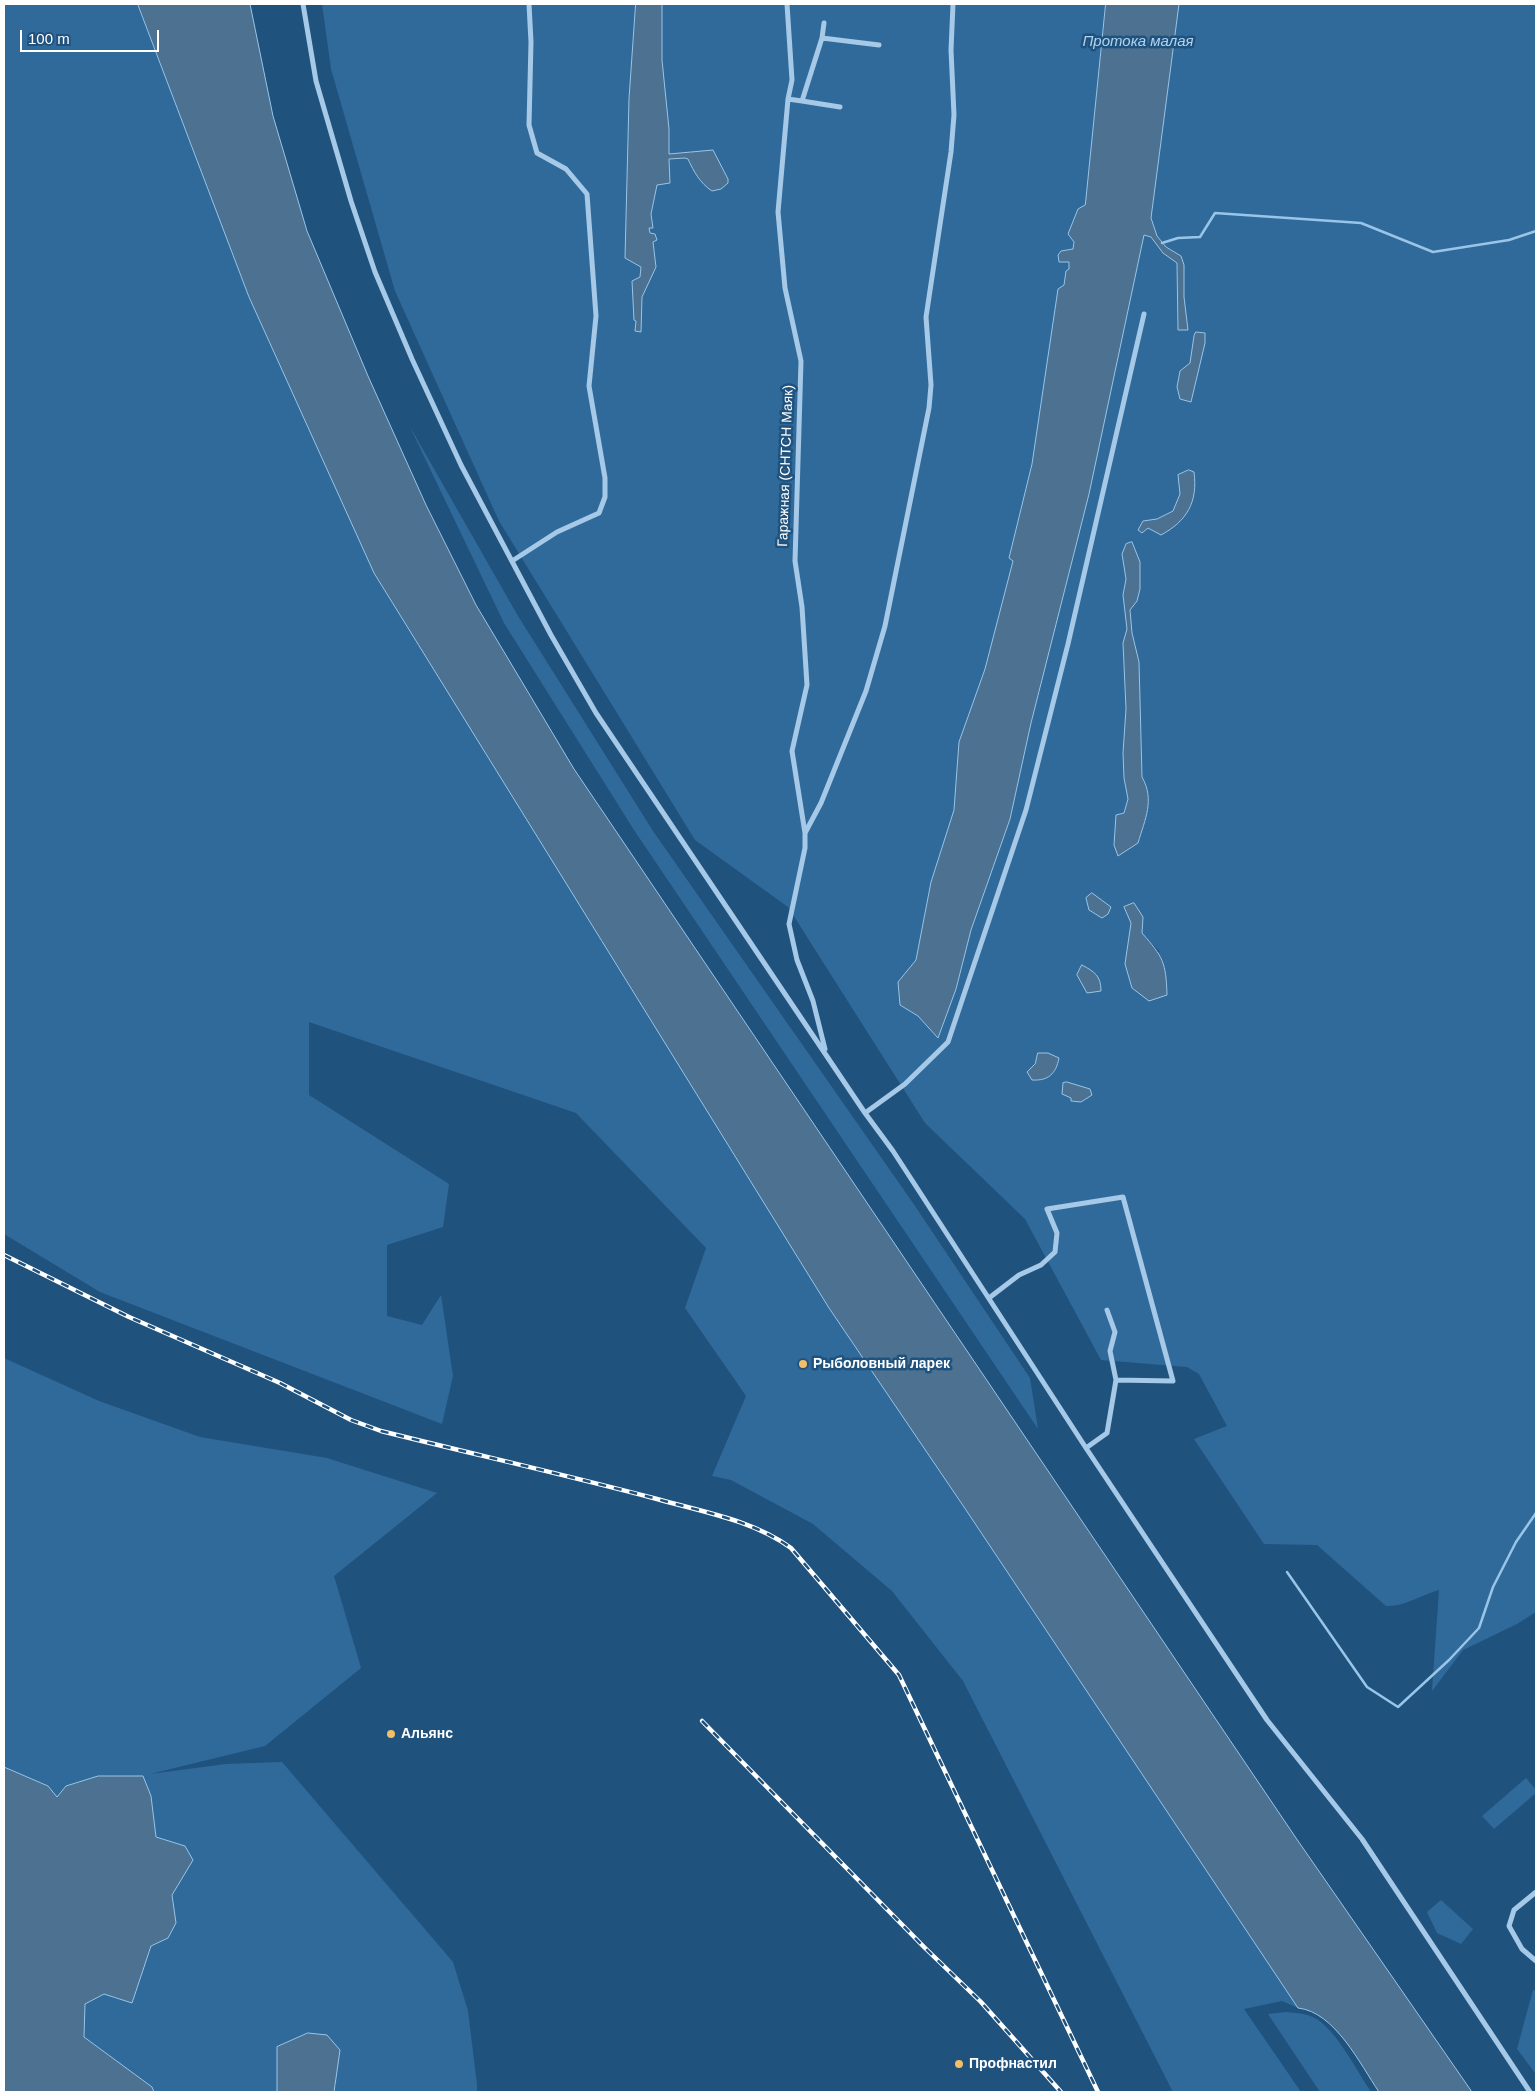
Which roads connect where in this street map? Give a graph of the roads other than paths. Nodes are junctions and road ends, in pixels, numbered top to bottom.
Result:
1 (303, 4) edge
2 (529, 4) edge
3 (788, 4) edge
4 (954, 4) edge
5 (824, 23) dead end
6 (822, 38) junction
7 (879, 45) dead end
8 (788, 99) junction
9 (802, 101) junction
10 (840, 107) dead end
11 (1144, 314) dead end
12 (512, 561) junction
13 (805, 833) junction
14 (826, 1054) junction
15 (865, 1113) junction
16 (989, 1298) junction
17 (1107, 1310) dead end
18 (1116, 1380) junction
19 (1086, 1448) junction
20 (1536, 1892) edge
21 (1536, 1961) edge
22 (1530, 2092) edge

1 - 12 street
2 - 12 street
3 - 8 street, Гаражная (СНТСН Маяк)
4 - 13 street
5 - 6 street
6 - 7 street
6 - 9 street
8 - 9 street
8 - 13 street, Гаражная (СНТСН Маяк)
9 - 10 street
11 - 15 street
12 - 14 street
13 - 14 street
14 - 15 street
15 - 16 street
16 - 18 street
16 - 19 street
17 - 18 street
18 - 19 street
19 - 22 street
20 - 21 street

